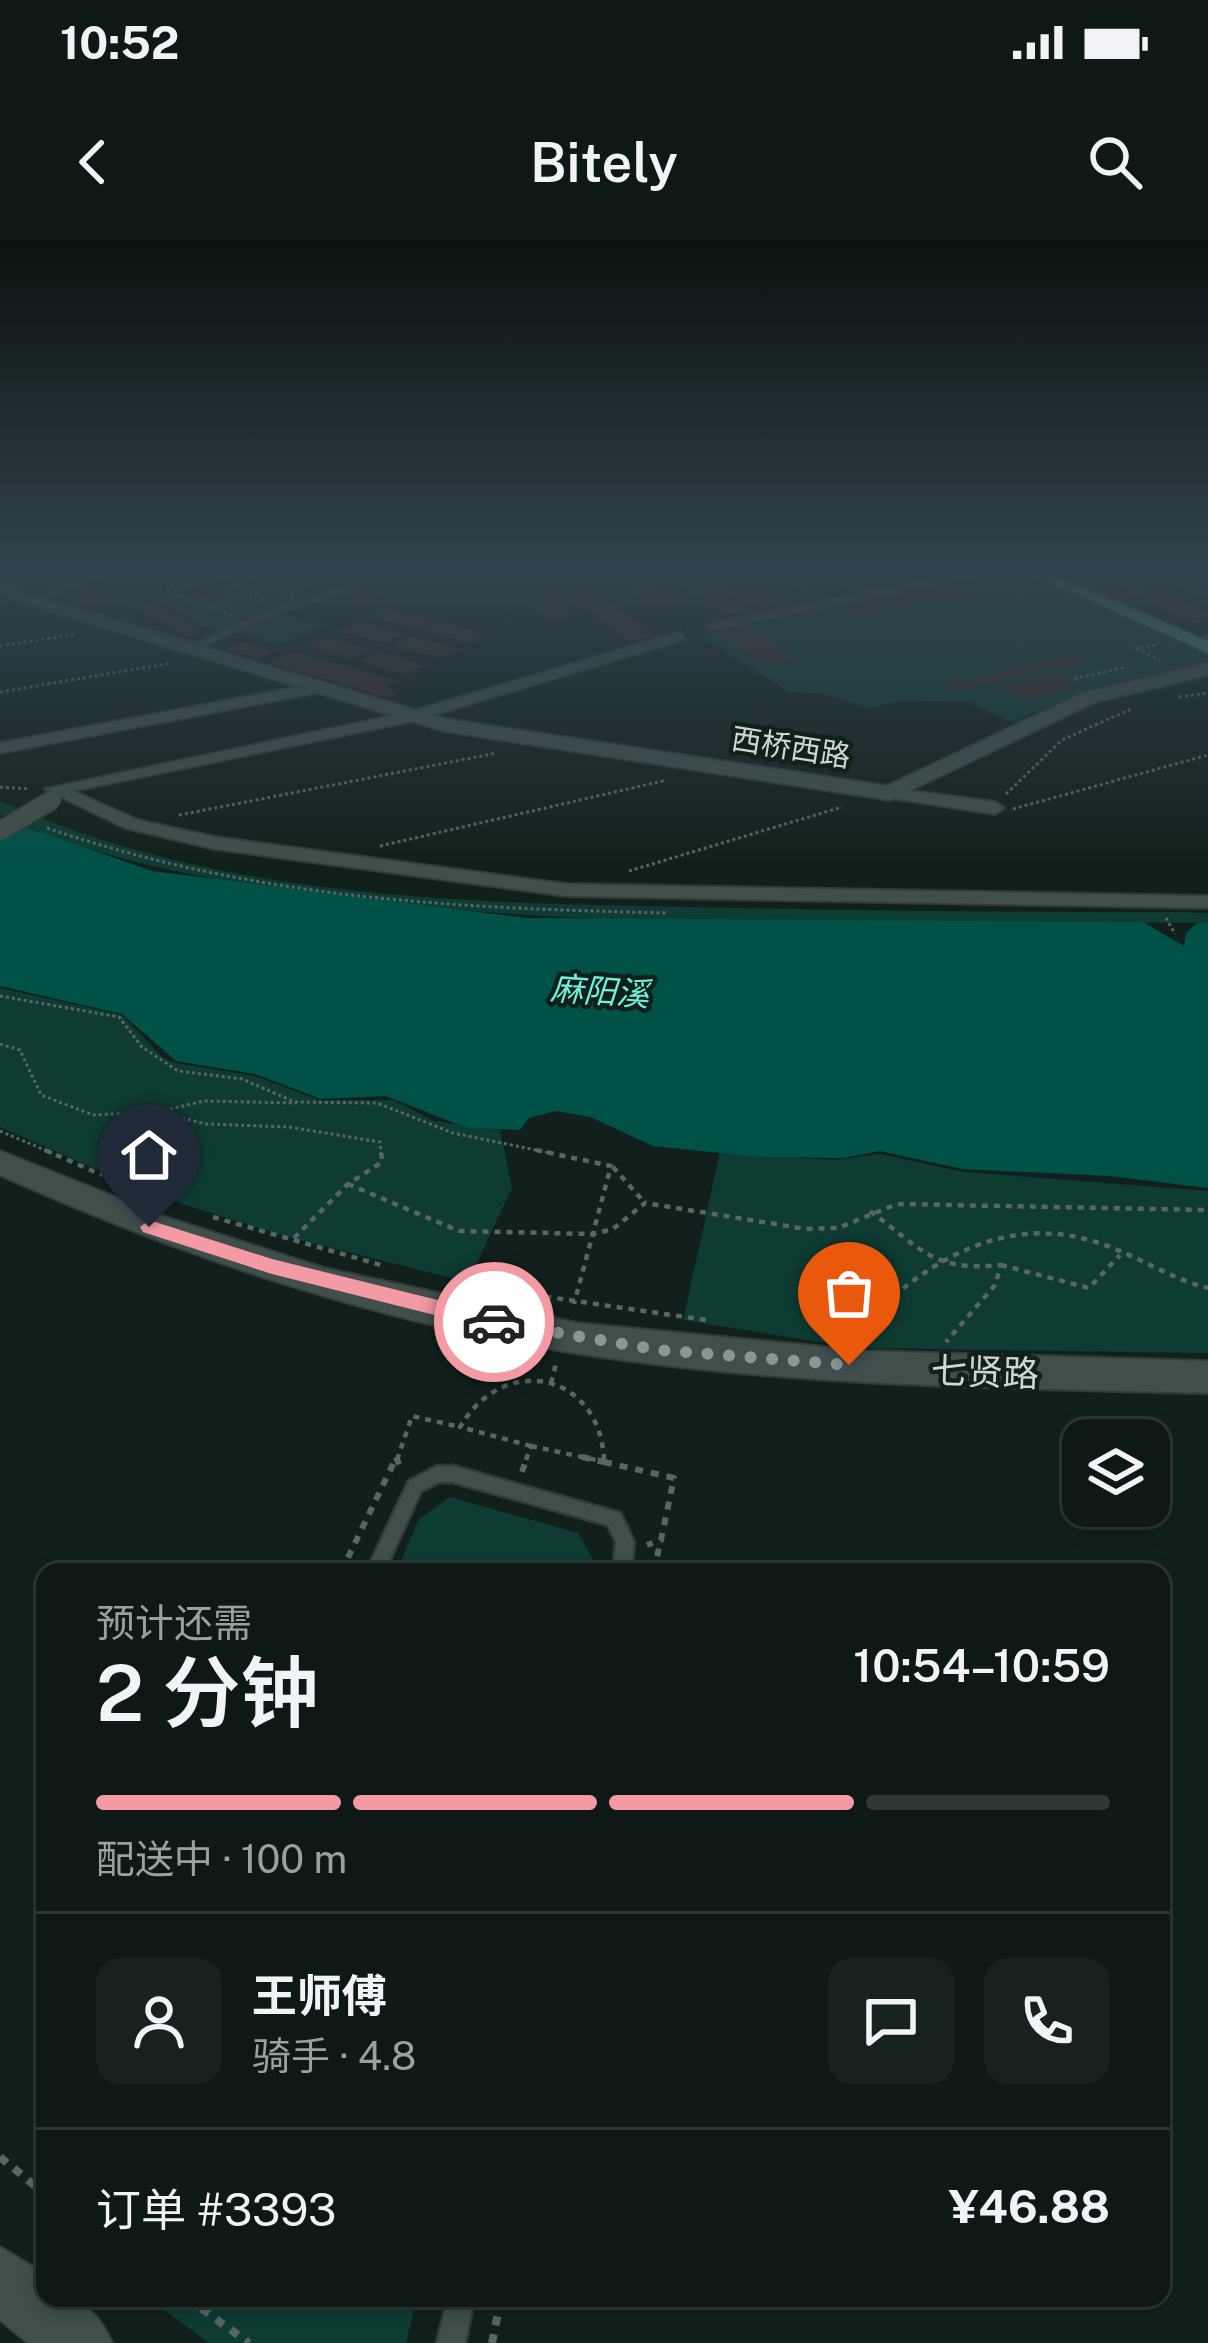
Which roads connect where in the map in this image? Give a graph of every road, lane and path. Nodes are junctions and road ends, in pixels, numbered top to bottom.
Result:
1 (142, 668) edge
2 (254, 668) edge
3 (573, 668) edge
4 (1123, 668) edge
5 (1208, 669) edge
6 (1074, 679) dead end
7 (320, 688) junction
8 (0, 692) edge
9 (1208, 694) edge
10 (1175, 698) dead end
11 (1134, 708) dead end
12 (413, 716) junction
13 (556, 742) junction
14 (0, 748) edge
15 (1208, 754) edge
16 (724, 767) junction
17 (54, 771) junction
18 (0, 787) edge
19 (31, 789) dead end
20 (890, 793) junction
21 (995, 808) junction
22 (132, 824) junction
23 (0, 831) edge
24 (316, 860) junction
25 (566, 890) junction
26 (1208, 902) edge
27 (1163, 914) dead end
28 (1175, 934) dead end
29 (0, 996) edge
30 (0, 1044) edge
31 (302, 1103) junction
32 (158, 1112) junction
33 (0, 1131) edge
34 (0, 1162) edge
35 (610, 1166) junction
36 (116, 1181) dead end
37 (348, 1184) junction
38 (645, 1203) junction
39 (1208, 1210) edge
40 (870, 1211) junction
41 (200, 1213) dead end
42 (593, 1234) junction
43 (1121, 1252) junction
44 (282, 1254) junction
45 (941, 1262) junction
46 (1000, 1265) junction
47 (393, 1268) dead end
48 (475, 1287) dead end
49 (1208, 1288) edge
50 (574, 1302) junction
51 (707, 1321) dead end
52 (838, 1342) dead end
53 (848, 1342) junction
54 (864, 1344) dead end
55 (929, 1347) dead end
56 (1208, 1377) edge
57 (460, 1427) junction
58 (531, 1446) junction
59 (396, 1458) junction
60 (604, 1462) junction
61 (516, 1489) junction
62 (411, 1494) junction
63 (661, 1540) junction
64 (345, 1563) edge
65 (380, 1563) edge
66 (624, 1563) edge
67 (656, 1563) edge
68 (0, 2157) edge
69 (36, 2185) edge
70 (199, 2307) edge
71 (458, 2307) edge
72 (499, 2307) edge
73 (249, 2343) edge
74 (451, 2343) edge
75 (492, 2343) edge

1 - 8 path
2 - 7 main road, 西桥西路
3 - 12 street
4 - 6 path
5 - 20 main road
7 - 12 main road, 西桥西路
7 - 17 street
9 - 10 path
11 - 21 path
12 - 13 main road, 西桥西路
12 - 17 street
13 - 16 main road, 西桥西路
13 - 22 path
14 - 17 street
15 - 21 path
16 - 20 main road, 西桥西路
16 - 24 path
17 - 22 street
17 - 23 street, bridge
18 - 19 path
20 - 21 street
20 - 25 path
22 - 24 street
24 - 25 street
25 - 26 street
27 - 28 path
29 - 31 path
30 - 32 path
31 - 32 path
31 - 35 path
32 - 37 path
33 - 36 path
34 - 44 main road, 七贤路
35 - 38 path
35 - 42 path
37 - 42 path
37 - 44 path
38 - 40 path
38 - 42 path
39 - 40 path
40 - 45 path
41 - 44 path
42 - 50 path
43 - 45 path
43 - 46 path
43 - 49 path
44 - 47 path
44 - 56 main road, 七贤路
45 - 46 path
45 - 53 path
46 - 55 path
48 - 50 path
50 - 51 path
52 - 53 path
53 - 54 path
57 - 58 path
57 - 59 path
57 - 60 path
58 - 60 path
58 - 61 path
59 - 62 path
59 - 64 path
60 - 63 path
61 - 62 lane
61 - 66 lane
62 - 65 lane
63 - 66 path
63 - 67 path
68 - 69 path
70 - 73 path
71 - 74 lane
72 - 75 path

